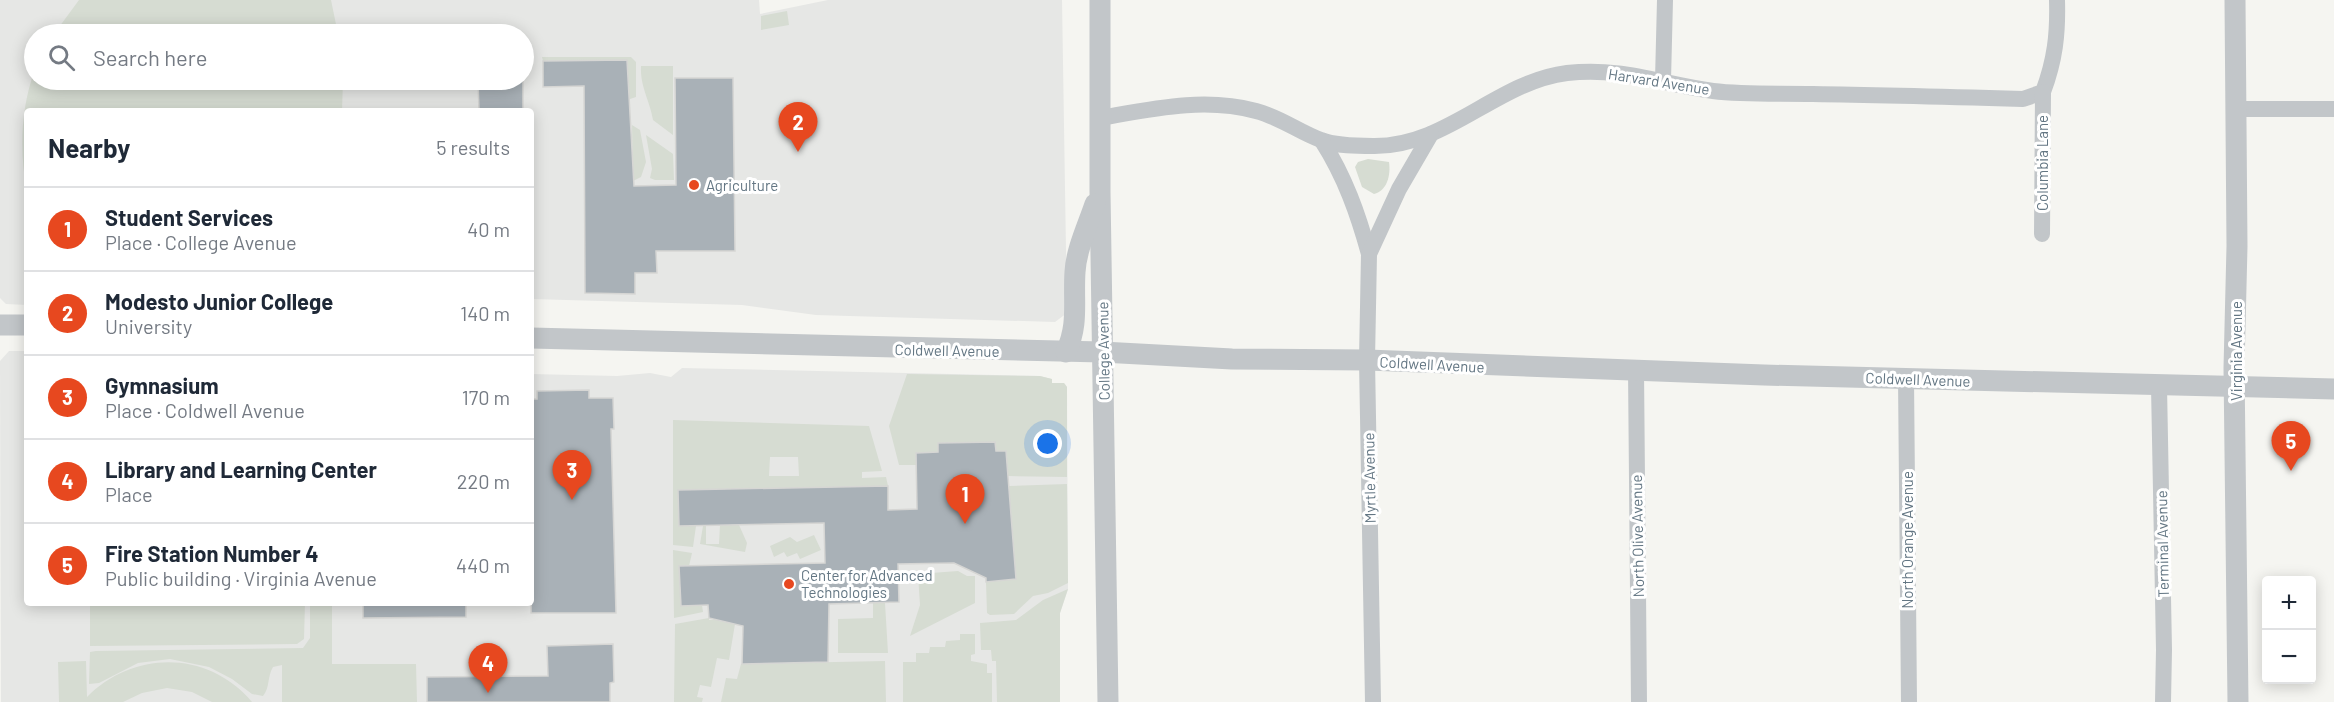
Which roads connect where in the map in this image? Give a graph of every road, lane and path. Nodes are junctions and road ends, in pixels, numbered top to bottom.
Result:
1 (1100, 0) edge
2 (1665, 0) edge
3 (2057, 0) edge
4 (2235, 0) edge
5 (1663, 80) junction
6 (2043, 92) junction
7 (2237, 109) junction
8 (2334, 109) edge
9 (1100, 118) junction
10 (1431, 134) junction
11 (1322, 141) junction
12 (1100, 192) junction
13 (2042, 234) dead end
14 (1369, 254) junction
15 (0, 325) edge
16 (24, 325) edge
17 (534, 338) edge
18 (1066, 352) junction
19 (1102, 352) junction
20 (1367, 360) junction
21 (1636, 369) junction
22 (1906, 378) junction
23 (2159, 386) junction
24 (2235, 388) junction
25 (2334, 389) edge
26 (1108, 702) edge
27 (1373, 702) edge
28 (1639, 702) edge
29 (1909, 702) edge
30 (2163, 702) edge
31 (2238, 702) edge

1 - 9 street, College Avenue
2 - 5 street
3 - 6 street
4 - 7 street, Virginia Avenue
5 - 6 street, Harvard Avenue
5 - 10 street, Harvard Avenue
6 - 13 street, Columbia Lane
7 - 8 street
7 - 24 street, Virginia Avenue
9 - 11 street, Harvard Avenue
9 - 12 street, College Avenue
10 - 11 street, Harvard Avenue
10 - 14 street, Myrtle Avenue
11 - 14 street, Myrtle Avenue
12 - 18 street
12 - 19 street, College Avenue
14 - 20 street, Myrtle Avenue
15 - 16 street
17 - 18 street, Coldwell Avenue
18 - 19 street, Coldwell Avenue
19 - 20 street, Coldwell Avenue
19 - 26 street, College Avenue
20 - 21 street, Coldwell Avenue
20 - 27 street, Myrtle Avenue
21 - 22 street, Coldwell Avenue
21 - 28 street, North Olive Avenue
22 - 23 street, Coldwell Avenue
22 - 29 street, North Orange Avenue
23 - 24 street, Coldwell Avenue
23 - 30 street, Terminal Avenue
24 - 25 street, Coldwell Avenue
24 - 31 street, Virginia Avenue

